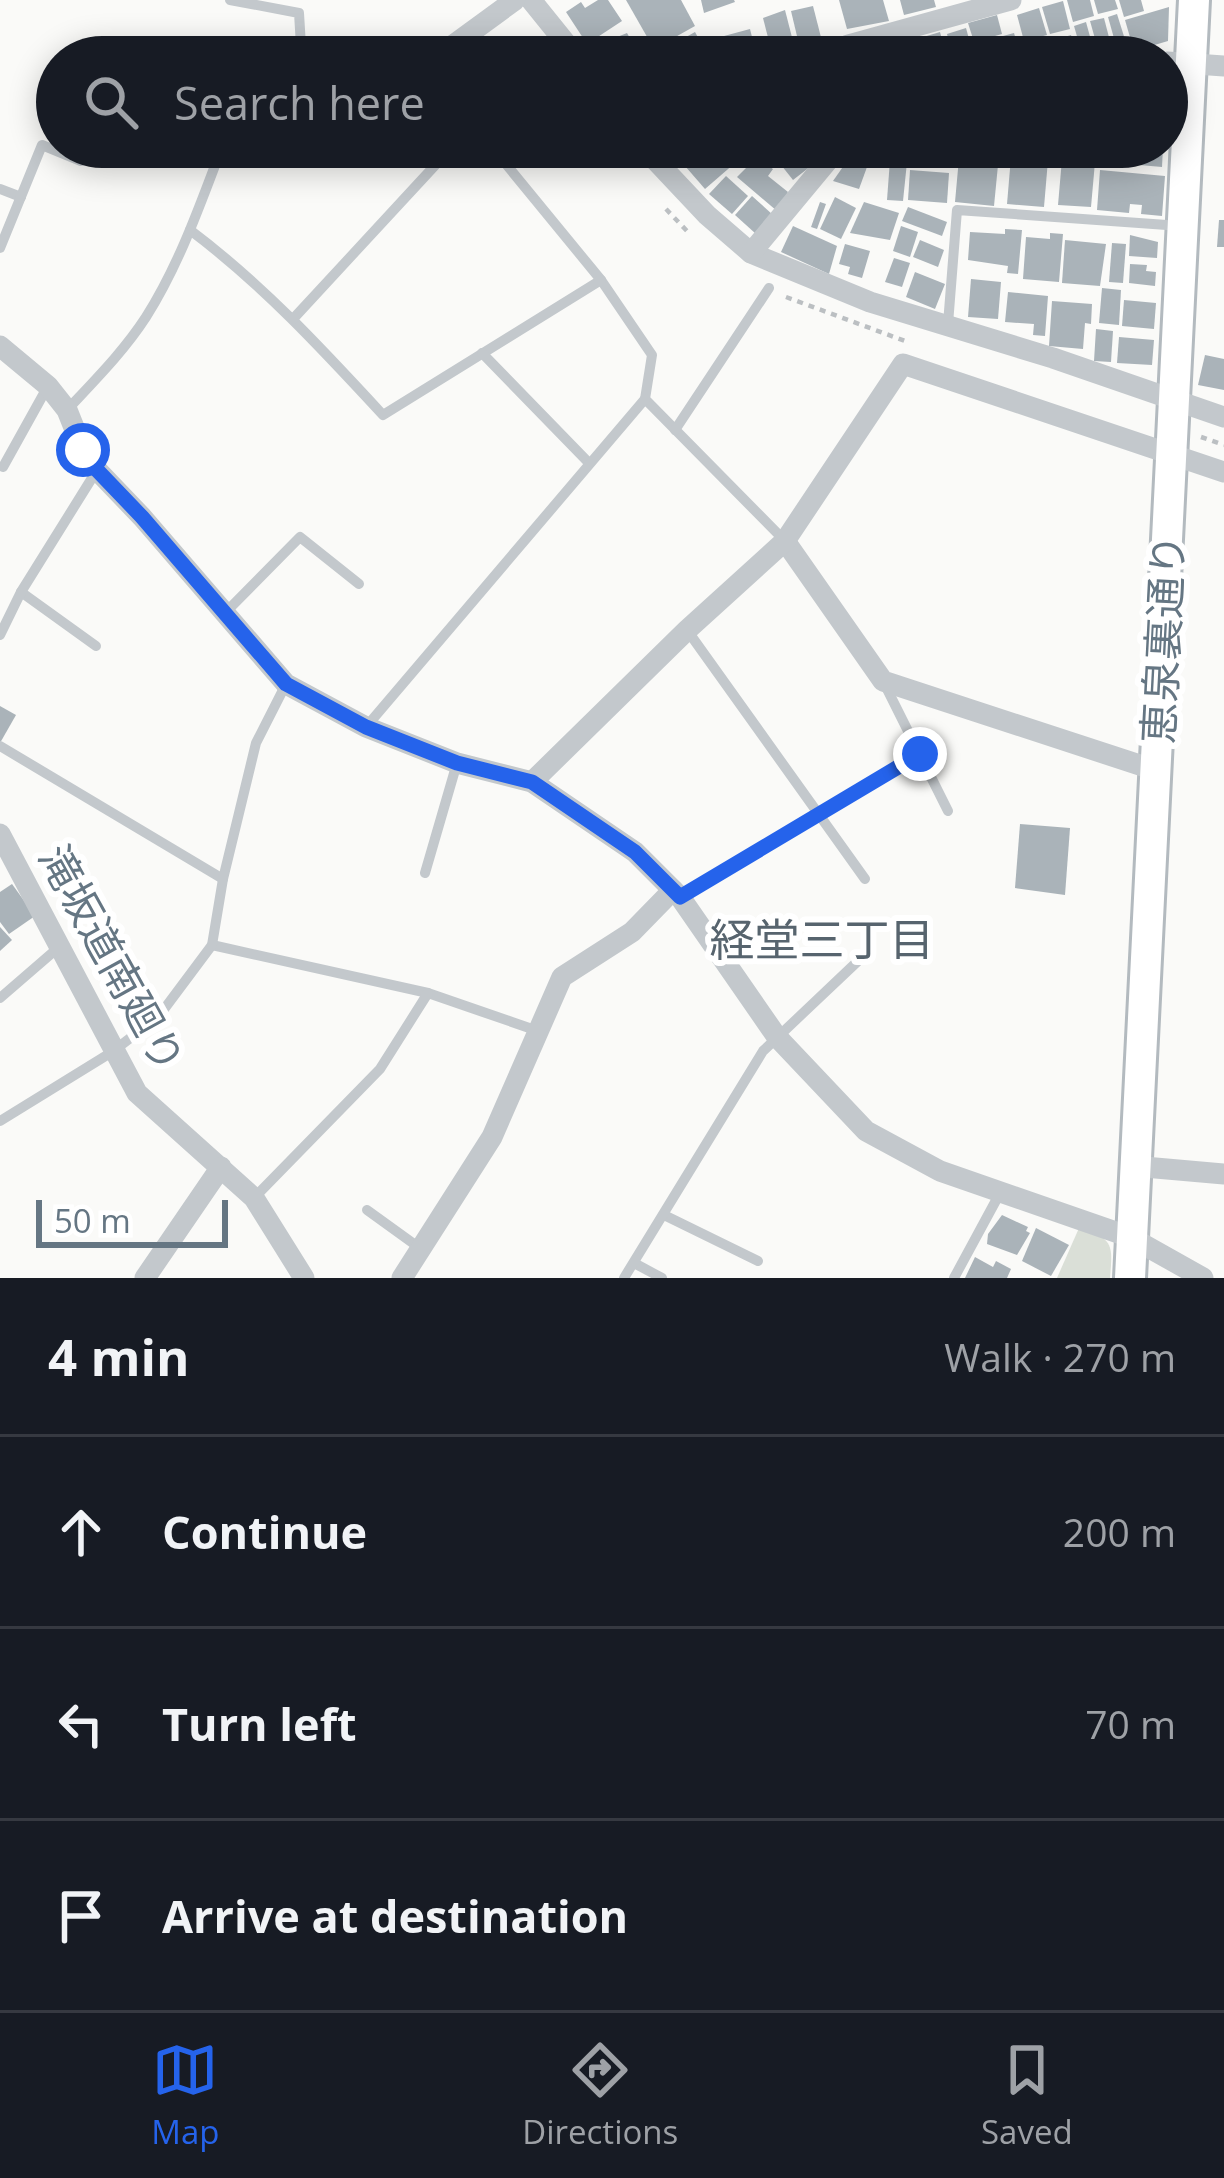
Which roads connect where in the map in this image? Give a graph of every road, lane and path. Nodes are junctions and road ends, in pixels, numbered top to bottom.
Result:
1 (230, 0) edge
2 (514, 0) edge
3 (531, 0) edge
4 (1011, 0) edge
5 (1194, 0) edge
6 (300, 36) edge
7 (465, 36) edge
8 (560, 36) edge
9 (881, 36) edge
10 (1185, 36) edge
11 (1188, 64) edge
12 (1224, 66) edge
13 (36, 161) edge
14 (214, 168) edge
15 (433, 168) edge
16 (509, 168) edge
17 (662, 168) edge
18 (822, 168) edge
19 (1182, 168) edge
20 (0, 189) edge
21 (21, 197) junction
22 (1184, 226) junction
23 (190, 230) junction
24 (0, 248) edge
25 (752, 254) junction
26 (601, 280) junction
27 (769, 289) dead end
28 (293, 319) junction
29 (948, 324) junction
30 (0, 346) edge
31 (482, 353) junction
32 (48, 386) junction
33 (645, 399) junction
34 (1174, 400) junction
35 (68, 410) junction
36 (1224, 417) edge
37 (675, 430) junction
38 (1171, 454) junction
39 (589, 463) junction
40 (3, 467) edge
41 (97, 470) junction
42 (1224, 472) edge
43 (785, 541) junction
44 (359, 584) dead end
45 (21, 592) junction
46 (224, 614) junction
47 (687, 630) junction
48 (0, 635) edge
49 (96, 646) dead end
50 (883, 681) junction
51 (286, 684) junction
52 (366, 727) junction
53 (0, 746) edge
54 (920, 754) junction
55 (457, 763) junction
56 (1156, 770) junction
57 (532, 782) junction
58 (948, 811) dead end
59 (817, 814) junction
60 (2, 845) edge
61 (425, 873) dead end
62 (223, 879) junction
63 (865, 879) dead end
64 (676, 894) junction
65 (212, 945) junction
66 (59, 947) junction
67 (858, 961) dead end
68 (428, 993) junction
69 (0, 998) edge
70 (538, 1031) junction
71 (777, 1037) junction
72 (112, 1052) junction
73 (0, 1121) edge
74 (1133, 1166) junction
75 (221, 1167) junction
76 (1224, 1174) edge
77 (1000, 1193) junction
78 (254, 1198) junction
79 (367, 1210) dead end
80 (664, 1215) junction
81 (1130, 1237) junction
82 (421, 1249) junction
83 (758, 1261) dead end
84 (634, 1263) junction
85 (145, 1278) edge
86 (304, 1278) edge
87 (402, 1278) edge
88 (624, 1278) edge
89 (662, 1278) edge
90 (954, 1278) edge
91 (1130, 1278) edge
92 (1203, 1278) edge

1 - 6 lane
2 - 7 street
3 - 8 street
4 - 9 street
5 - 10 street, 恵泉裏通り
11 - 12 street
13 - 21 lane
14 - 23 lane
15 - 28 lane
16 - 26 lane
17 - 25 street
18 - 25 street
19 - 22 street, 恵泉裏通り
20 - 21 lane
21 - 24 lane
22 - 29 lane
22 - 34 street, 恵泉裏通り
23 - 28 lane
23 - 35 lane
25 - 29 street
26 - 31 lane
26 - 33 lane
27 - 37 lane
28 - 31 lane
29 - 34 street
30 - 32 street
31 - 39 lane
32 - 35 street
32 - 40 lane
33 - 37 lane
33 - 39 lane
34 - 36 street
34 - 38 street, 恵泉裏通り
35 - 41 street
37 - 43 lane
38 - 42 street
38 - 43 street
38 - 56 street, 恵泉裏通り
39 - 52 lane
41 - 45 lane
41 - 46 street
43 - 47 street
43 - 50 street
44 - 46 lane
45 - 48 lane
45 - 49 lane
46 - 51 street
47 - 57 street
47 - 59 lane
50 - 54 lane
50 - 56 street
51 - 52 street
51 - 62 lane
52 - 55 street
53 - 62 lane
54 - 58 lane
54 - 59 lane
55 - 57 street
55 - 61 lane
56 - 74 street, 恵泉裏通り
57 - 64 street
59 - 63 lane
59 - 64 lane
60 - 66 street, 滝坂道南廻り
62 - 65 lane
64 - 70 street
64 - 71 street
65 - 68 lane
65 - 72 lane
66 - 69 lane
66 - 72 street, 滝坂道南廻り
67 - 71 lane
68 - 70 lane
68 - 78 lane
70 - 82 street
71 - 77 street
71 - 80 lane
72 - 73 lane
72 - 75 street, 滝坂道南廻り
74 - 76 street
74 - 81 street, 恵泉裏通り
75 - 78 street, 滝坂道南廻り
75 - 85 street
77 - 81 street
77 - 90 lane
78 - 86 street, 滝坂道南廻り
79 - 82 lane
80 - 83 lane
80 - 84 lane
81 - 91 street, 恵泉裏通り
81 - 92 street
82 - 87 street
84 - 88 lane
84 - 89 lane

